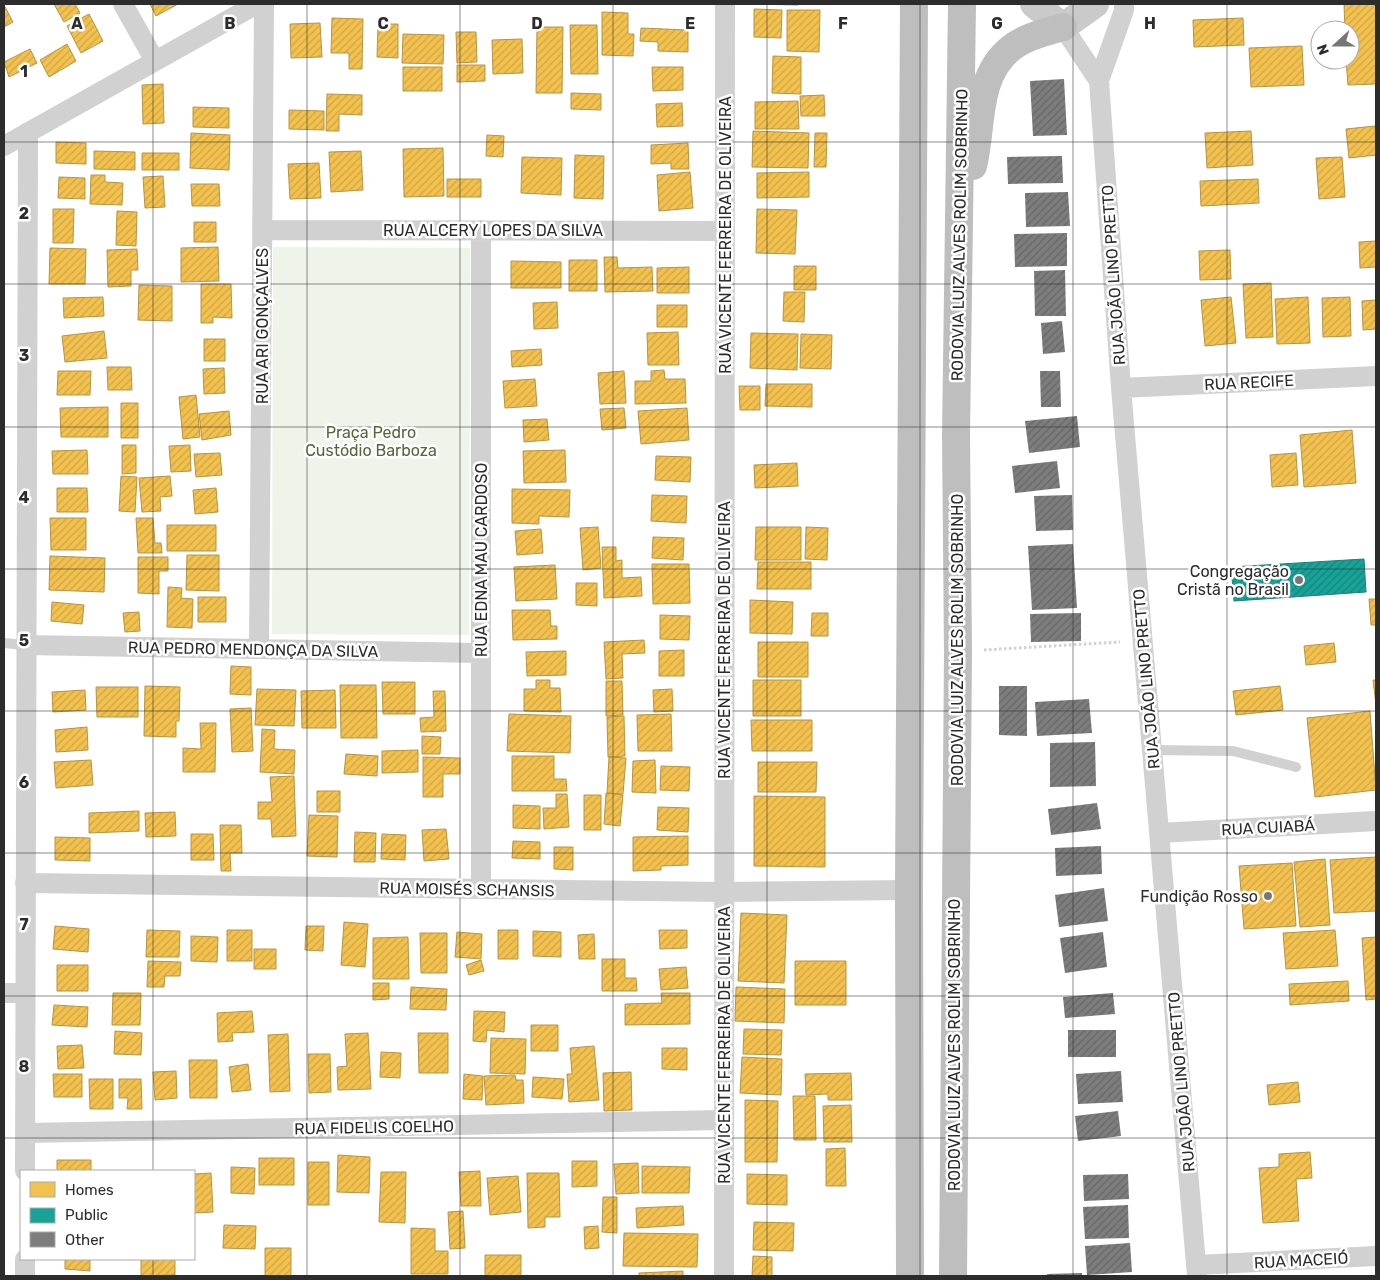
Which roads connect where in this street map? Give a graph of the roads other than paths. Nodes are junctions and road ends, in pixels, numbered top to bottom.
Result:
1 (123, 4) edge
2 (257, 4) edge
3 (264, 4) edge
4 (725, 4) edge
5 (914, 4) edge
6 (962, 4) edge
7 (1034, 4) edge
8 (1095, 4) edge
9 (1124, 4) edge
10 (1062, 26) junction
11 (155, 61) junction
12 (1099, 81) junction
13 (28, 132) junction
14 (4, 146) edge
15 (959, 224) junction
16 (262, 230) junction
17 (481, 230) junction
18 (725, 231) junction
19 (1376, 376) edge
20 (1121, 388) junction
21 (4, 643) edge
22 (25, 644) junction
23 (259, 649) junction
24 (481, 653) junction
25 (1152, 750) junction
26 (1296, 767) dead end
27 (1376, 821) edge
28 (1160, 833) junction
29 (25, 883) junction
30 (481, 889) junction
31 (910, 890) junction
32 (724, 892) junction
33 (4, 993) edge
34 (25, 993) junction
35 (724, 1120) junction
36 (25, 1134) junction
37 (25, 1170) edge
38 (1376, 1256) edge
39 (25, 1260) edge
40 (1196, 1270) edge
41 (25, 1276) edge
42 (724, 1276) edge
43 (910, 1276) edge
44 (953, 1276) edge

1 - 11 street
2 - 11 street
3 - 16 street, RUA ARI GONÇALVES
4 - 18 street, RUA VICENTE FERREIRA DE OLIVEIRA
5 - 31 highway
6 - 15 highway, RODOVIA LUIZ ALVES ROLIM SOBRINHO
7 - 10 street
8 - 10 street
9 - 12 street, RUA JOÃO LINO PRETTO
10 - 12 street, RUA JOÃO LINO PRETTO
10 - 15 highway
11 - 13 street
12 - 20 street, RUA JOÃO LINO PRETTO
13 - 14 street
13 - 22 street
15 - 44 highway, RODOVIA LUIZ ALVES ROLIM SOBRINHO
16 - 17 street, RUA ALCERY LOPES DA SILVA
16 - 23 street, RUA ARI GONÇALVES
17 - 18 street, RUA ALCERY LOPES DA SILVA
17 - 24 street, RUA EDNA MAU CARDOSO
18 - 32 street, RUA VICENTE FERREIRA DE OLIVEIRA
19 - 20 street, RUA RECIFE
20 - 25 street, RUA JOÃO LINO PRETTO
21 - 22 lane
22 - 23 street, RUA PEDRO MENDONÇA DA SILVA
22 - 29 street
23 - 24 street, RUA PEDRO MENDONÇA DA SILVA
24 - 30 street, RUA EDNA MAU CARDOSO
25 - 26 lane
25 - 28 street, RUA JOÃO LINO PRETTO
27 - 28 street, RUA CUIABÁ
28 - 40 street, RUA JOÃO LINO PRETTO
29 - 30 street, RUA MOISÉS SCHANSIS
29 - 34 street
30 - 32 street, RUA MOISÉS SCHANSIS
31 - 32 street, RUA MOISÉS SCHANSIS
31 - 43 highway
32 - 35 street, RUA VICENTE FERREIRA DE OLIVEIRA
33 - 34 street
34 - 36 street
35 - 36 street, RUA FIDELIS COELHO
35 - 42 street, RUA VICENTE FERREIRA DE OLIVEIRA
36 - 37 street
38 - 40 street, RUA MACEIÓ
39 - 41 street

